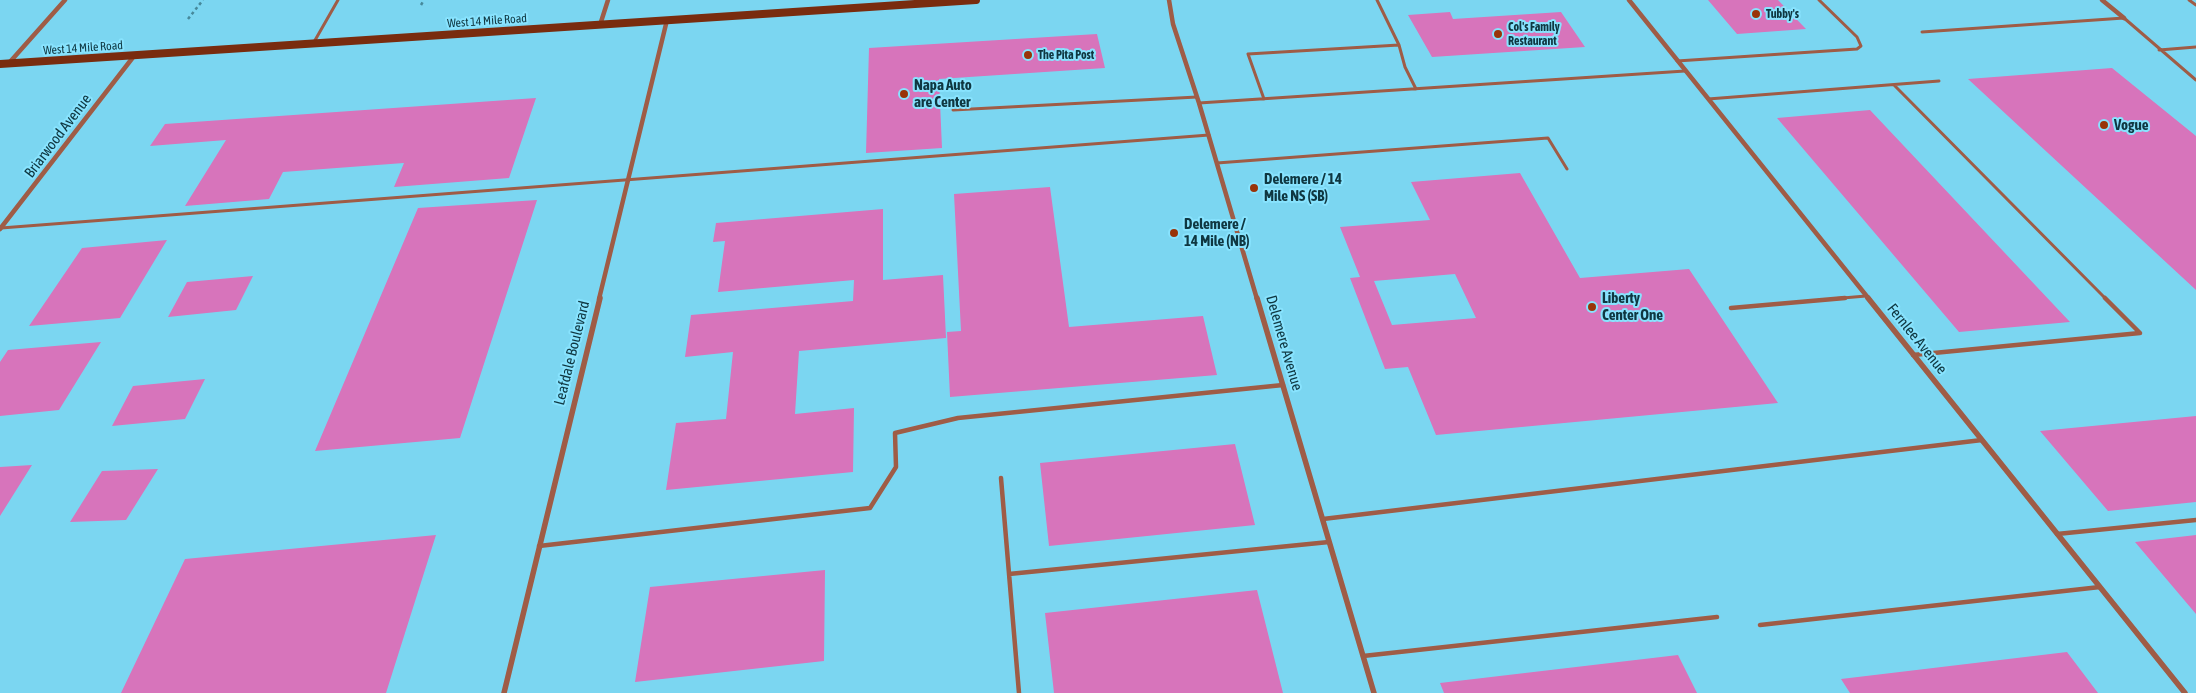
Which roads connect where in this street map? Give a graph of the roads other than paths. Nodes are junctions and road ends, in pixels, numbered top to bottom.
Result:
1 (65, 0) edge
2 (338, 0) edge
3 (608, 0) edge
4 (976, 0) edge
5 (1169, 0) edge
6 (1377, 0) edge
7 (1629, 0) edge
8 (1819, 0) edge
9 (2102, 0) edge
10 (2188, 0) edge
11 (930, 1) edge
12 (2196, 5) edge
13 (2124, 18) junction
14 (667, 20) junction
15 (600, 25) junction
16 (1922, 32) dead end
17 (313, 44) junction
18 (1399, 45) junction
19 (2196, 47) edge
20 (2159, 50) junction
21 (134, 56) junction
22 (1677, 61) junction
23 (4, 64) edge
24 (1686, 71) junction
25 (2196, 80) edge
26 (1939, 81) dead end
27 (1894, 84) junction
28 (1416, 89) junction
29 (1197, 96) junction
30 (1264, 99) junction
31 (1708, 99) junction
32 (1199, 103) junction
33 (953, 110) dead end
34 (1209, 135) junction
35 (1217, 163) junction
36 (1567, 168) dead end
37 (627, 180) junction
38 (0, 220) edge
39 (8, 220) junction
40 (0, 229) edge
41 (1866, 296) junction
42 (1732, 308) dead end
43 (1913, 354) junction
44 (1283, 385) junction
45 (1982, 440) junction
46 (1001, 478) dead end
47 (1323, 519) junction
48 (2196, 520) edge
49 (2057, 534) junction
50 (1329, 542) junction
51 (538, 546) junction
52 (1009, 574) junction
53 (2100, 587) junction
54 (1717, 617) dead end
55 (1760, 625) dead end
56 (1363, 656) junction
57 (504, 693) edge
58 (1019, 693) edge
59 (1374, 693) edge
60 (2185, 693) edge

1 - 23 street
2 - 17 lane
3 - 15 street
4 - 11 main road, West 14 Mile Road
5 - 29 street, Delemere Avenue
6 - 18 lane
7 - 22 street, Fernlee Avenue
8 - 22 lane
9 - 13 street
10 - 12 lane
11 - 14 main road, West 14 Mile Road
13 - 16 lane
13 - 20 lane
14 - 15 main road, West 14 Mile Road
14 - 37 street, Leafdale Boulevard
15 - 17 main road, West 14 Mile Road
17 - 21 main road, West 14 Mile Road
18 - 28 lane
18 - 30 lane
19 - 20 lane
20 - 25 lane
21 - 23 main road, West 14 Mile Road
21 - 39 street, Briarwood Avenue
22 - 24 street, Fernlee Avenue
24 - 28 lane
24 - 31 street, Fernlee Avenue
26 - 27 lane
27 - 31 lane
27 - 43 lane
28 - 30 lane
29 - 32 street, Delemere Avenue
29 - 33 lane
30 - 32 lane
31 - 41 street, Fernlee Avenue
32 - 34 street, Delemere Avenue
34 - 35 street, Delemere Avenue
34 - 37 lane
35 - 36 lane
35 - 44 street, Delemere Avenue
37 - 40 lane
37 - 51 street, Leafdale Boulevard
38 - 39 lane
39 - 40 street, Briarwood Avenue
41 - 42 lane
41 - 43 street, Fernlee Avenue
43 - 45 street, Fernlee Avenue
44 - 47 street, Delemere Avenue
44 - 51 lane
45 - 47 lane
45 - 49 street, Fernlee Avenue
46 - 52 lane
47 - 50 street, Delemere Avenue
48 - 49 lane
49 - 53 street, Fernlee Avenue
50 - 52 lane
50 - 56 street, Delemere Avenue
51 - 57 street, Leafdale Boulevard
52 - 58 lane
53 - 55 lane
53 - 60 street, Fernlee Avenue
54 - 56 lane
56 - 59 street, Delemere Avenue

